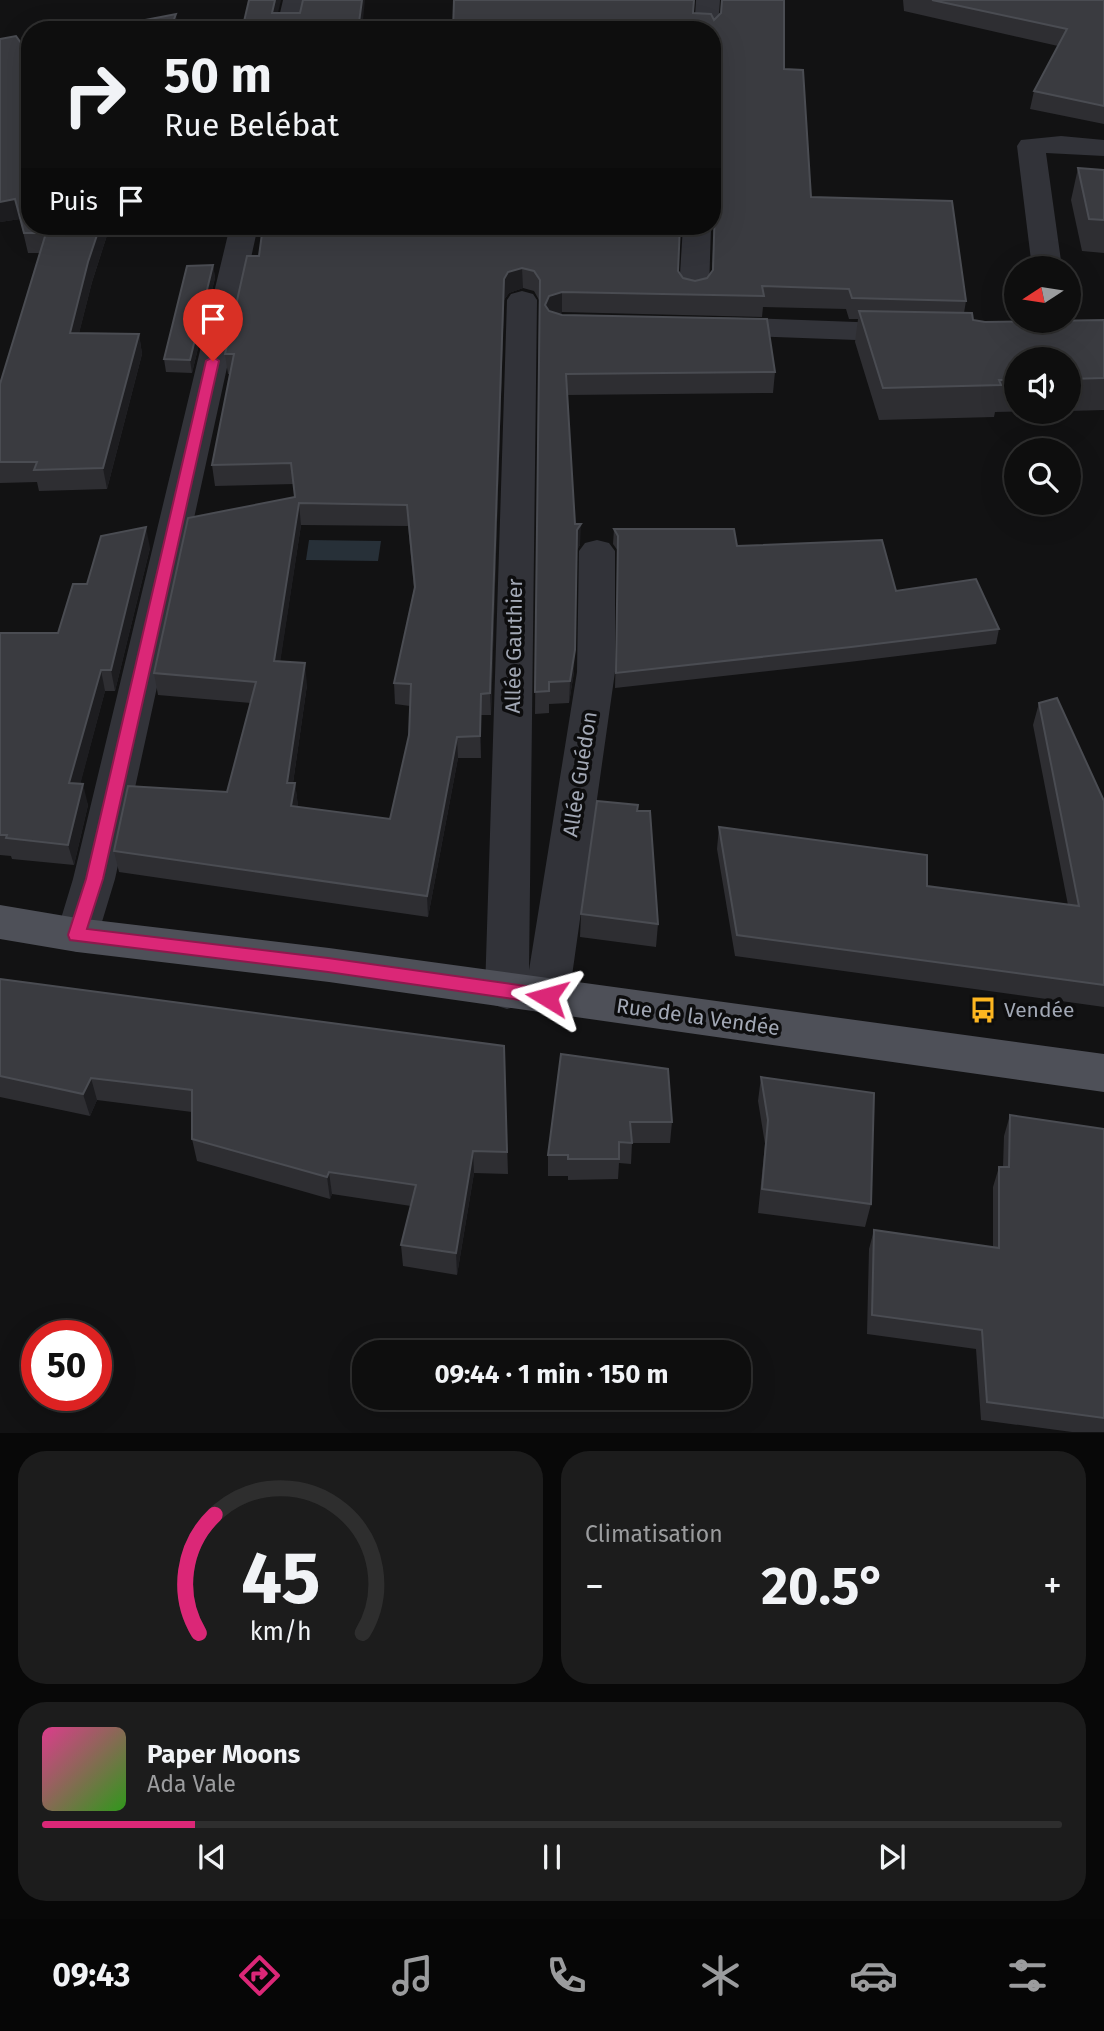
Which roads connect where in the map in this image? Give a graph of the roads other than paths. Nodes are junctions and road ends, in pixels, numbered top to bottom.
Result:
1 (295, 0) edge
2 (708, 0) edge
3 (290, 21) edge
4 (707, 21) edge
5 (1104, 148) edge
6 (242, 235) edge
7 (697, 235) edge
8 (1045, 256) edge
9 (694, 290) edge
10 (522, 300) dead end
11 (685, 326) edge
12 (934, 334) edge
13 (597, 551) dead end
14 (0, 922) edge
15 (76, 935) junction
16 (527, 994) junction
17 (1104, 1073) edge

1 - 3 street
2 - 4 street
5 - 8 street
6 - 15 street
7 - 9 street
10 - 16 street, Allée Gauthier
11 - 12 street
13 - 16 street, Allée Guédon
14 - 15 main road, Rue de la Vendée
15 - 16 main road, Rue de la Vendée
16 - 17 main road, Rue de la Vendée

